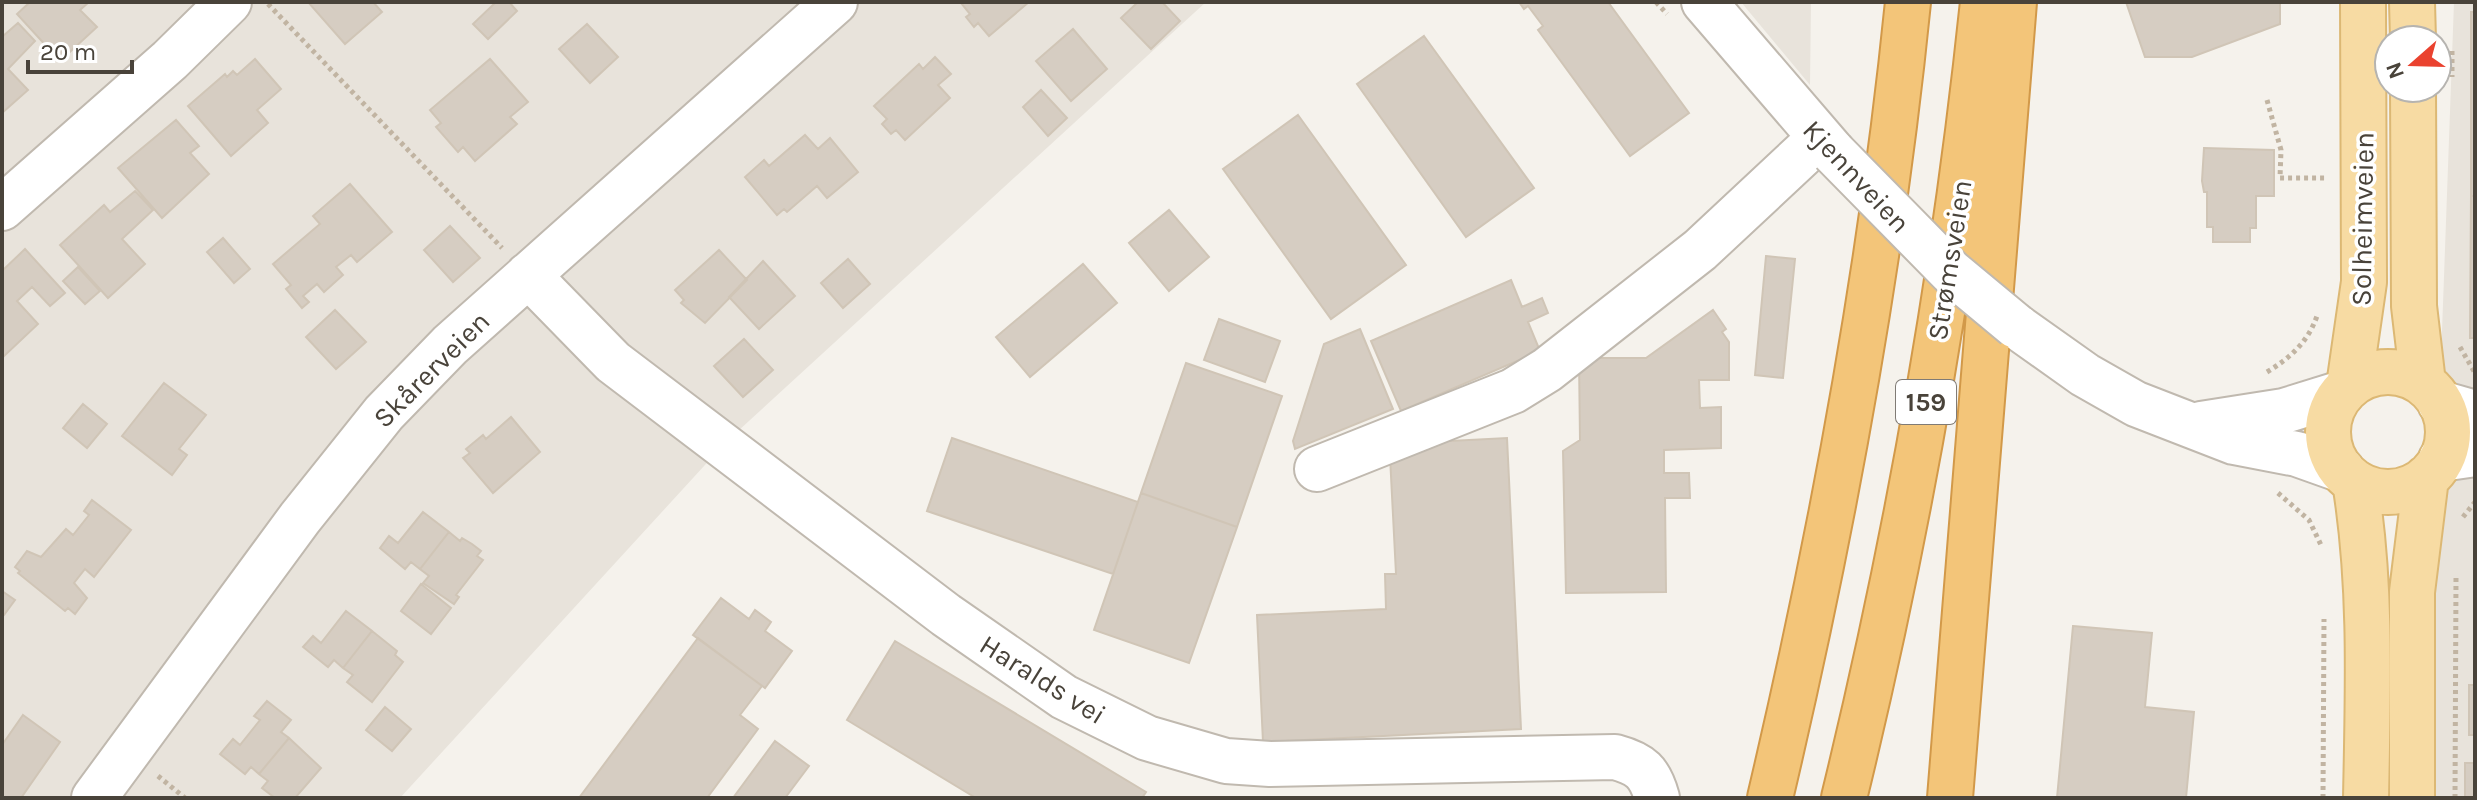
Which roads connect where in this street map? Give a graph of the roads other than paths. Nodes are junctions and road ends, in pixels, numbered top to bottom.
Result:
1 (229, 2) edge
2 (835, 2) edge
3 (1704, 2) edge
4 (1908, 2) edge
5 (1983, 2) edge
6 (2014, 2) edge
7 (2363, 2) edge
8 (2412, 2) edge
9 (2413, 24) edge
10 (2413, 104) edge
11 (1826, 145) junction
12 (2, 208) edge
13 (528, 275) junction
14 (2346, 390) junction
15 (2446, 400) edge
16 (2195, 425) junction
17 (2447, 464) edge
18 (1317, 469) dead end
19 (2348, 476) junction
20 (94, 798) edge
21 (1657, 798) edge
22 (1770, 798) edge
23 (1844, 798) edge
24 (1950, 798) edge
25 (2366, 798) edge
26 (2412, 798) edge

1 - 12 street
2 - 13 street, Skårerveien
3 - 11 street, Kjennveien
4 - 22 highway, 159
5 - 23 highway, Strømsveien / 159
6 - 24 highway
7 - 14 main road, Solheimveien
8 - 9 main road
10 - 15 main road, Solheimveien
11 - 16 street, Kjennveien, bridge
11 - 18 street
13 - 20 street, Skårerveien
13 - 21 street, Haralds vei
14 - 15 main road
14 - 16 street, Kjennveien
14 - 19 main road
15 - 17 main road
16 - 19 street, Kjennveien
17 - 19 main road
17 - 26 main road
19 - 25 main road

